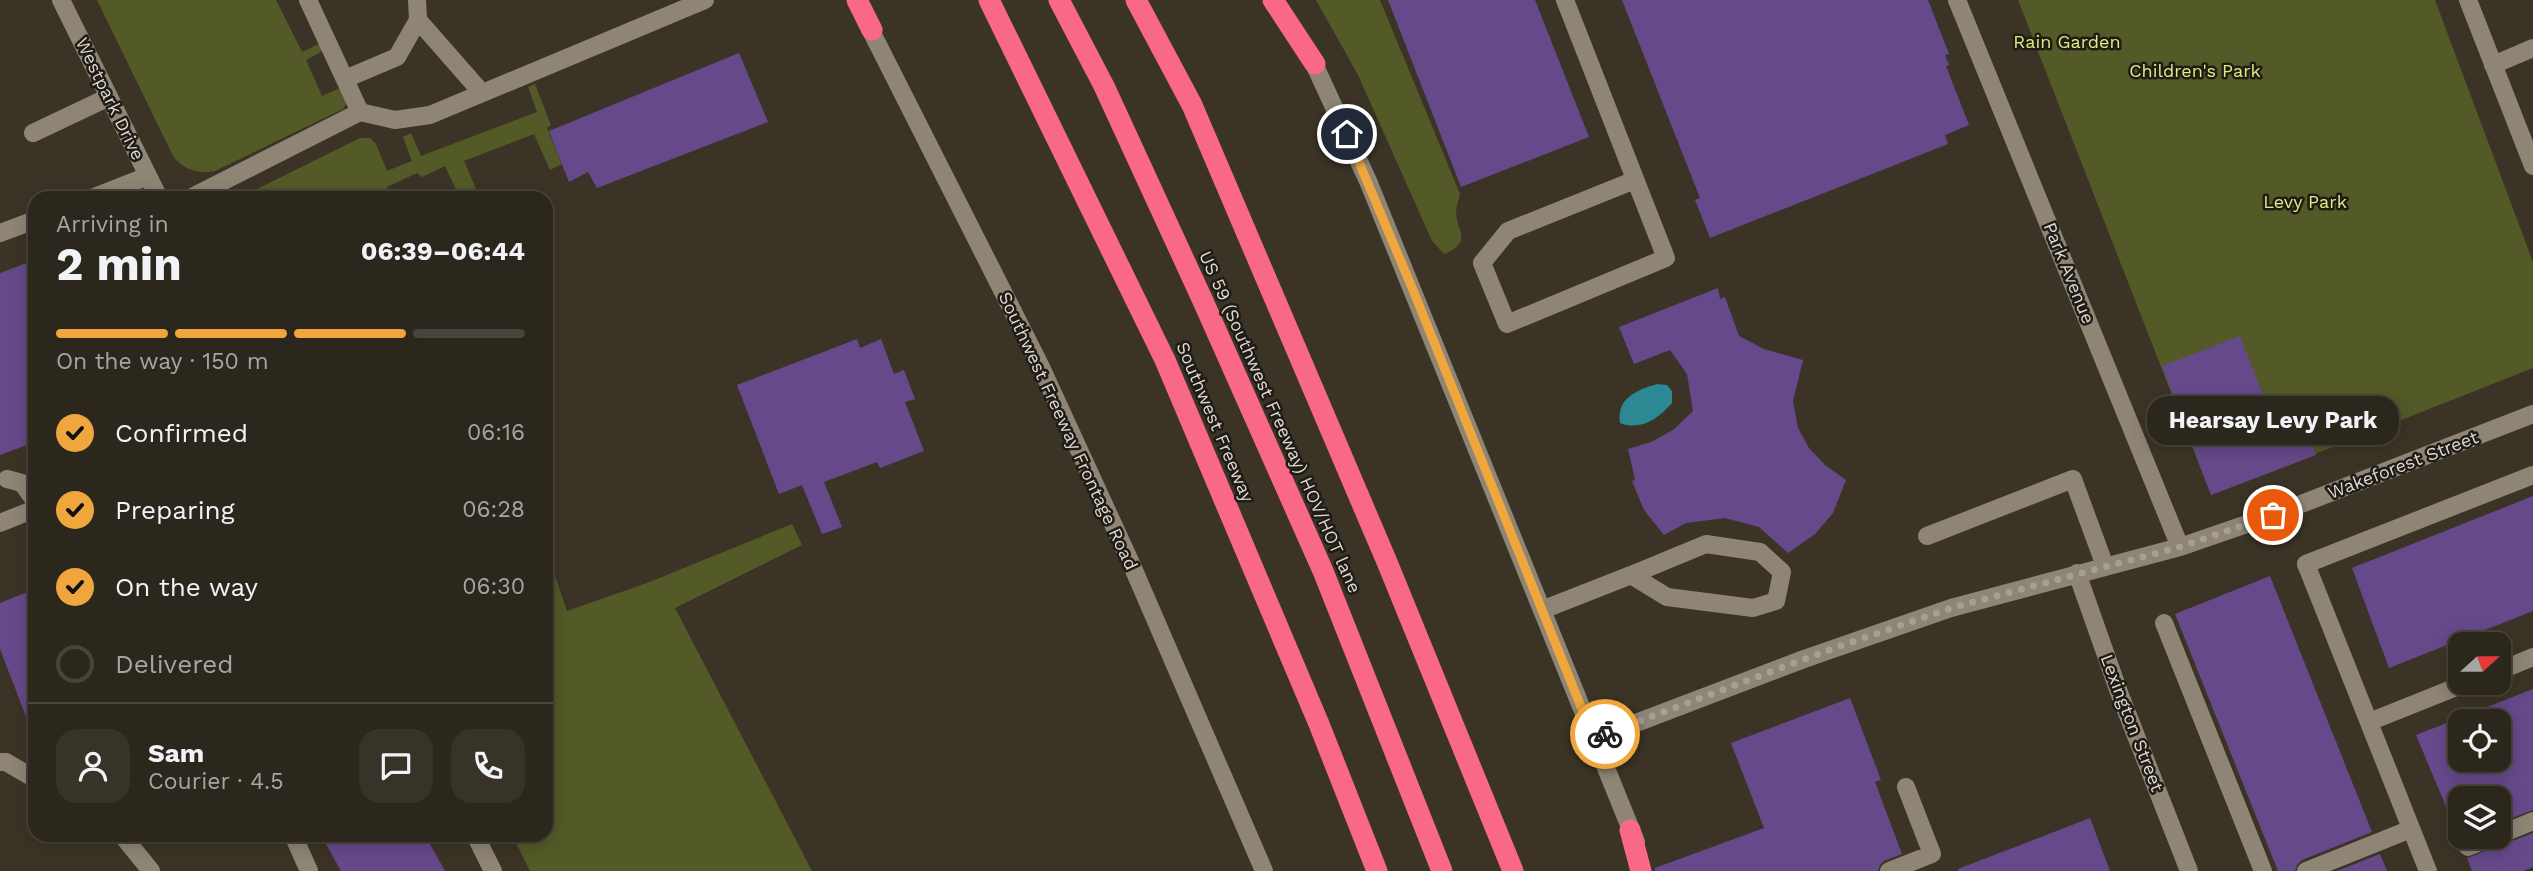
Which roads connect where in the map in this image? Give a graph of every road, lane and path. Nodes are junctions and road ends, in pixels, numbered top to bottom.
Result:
1 (61, 0) edge
2 (308, 0) edge
3 (417, 0) edge
4 (705, 0) edge
5 (855, 0) edge
6 (989, 0) edge
7 (1059, 0) edge
8 (1136, 0) edge
9 (1273, 0) edge
10 (1283, 0) edge
11 (1565, 0) edge
12 (1957, 0) edge
13 (2468, 0) edge
14 (418, 20) junction
15 (872, 30) joint
16 (2533, 48) edge
17 (1315, 64) junction
18 (2493, 65) junction
19 (345, 79) junction
20 (482, 93) junction
21 (109, 97) junction
22 (360, 112) junction
23 (33, 133) dead end
24 (2533, 166) edge
25 (148, 176) junction
26 (1634, 180) junction
27 (110, 191) edge
28 (156, 191) edge
29 (204, 191) edge
30 (28, 223) edge
31 (0, 233) edge
32 (2533, 414) edge
33 (2533, 475) edge
34 (7, 479) dead end
35 (28, 491) edge
36 (28, 512) edge
37 (0, 523) edge
38 (1927, 536) dead end
39 (2180, 547) junction
40 (2105, 566) junction
41 (2077, 573) junction
42 (1631, 575) junction
43 (1542, 610) junction
44 (2164, 623) dead end
45 (2533, 657) edge
46 (2511, 666) edge
47 (2448, 690) edge
48 (2369, 722) junction
49 (1594, 739) junction
50 (0, 762) edge
51 (28, 775) edge
52 (1906, 787) dead end
53 (2533, 821) edge
54 (2411, 829) junction
55 (1630, 830) junction
56 (2511, 830) edge
57 (128, 842) edge
58 (296, 842) edge
59 (478, 842) edge
60 (151, 871) edge
61 (309, 871) edge
62 (493, 871) edge
63 (1264, 871) edge
64 (1377, 871) edge
65 (1442, 871) edge
66 (1513, 871) edge
67 (1641, 871) edge
68 (1649, 871) edge
69 (1889, 871) edge
70 (2189, 871) edge
71 (2263, 871) edge
72 (2306, 871) edge
73 (2428, 871) edge

1 - 21 street, Westpark Drive
2 - 19 street
3 - 14 street
4 - 20 street
5 - 15 highway
6 - 64 highway, Southwest Freeway
7 - 65 highway, US 59 (Southwest Freeway) HOV/HOT lane
8 - 66 highway
9 - 17 highway
10 - 17 street
11 - 26 street
12 - 39 street, Park Avenue
13 - 18 street
14 - 19 street
14 - 20 street
15 - 63 street, Southwest Freeway Frontage Road
16 - 18 street
17 - 43 street
18 - 24 street
19 - 22 street
20 - 22 street
21 - 23 street
21 - 25 street, Westpark Drive
22 - 29 street
25 - 27 street
25 - 28 street, Westpark Drive
26 - 26 street
30 - 31 street
32 - 39 street, Wakeforest Street
33 - 48 street
34 - 35 street
36 - 37 street
38 - 40 street
39 - 40 street, Wakeforest Street
40 - 41 street, Wakeforest Street
41 - 49 street, Wakeforest Street
41 - 70 street, Lexington Street
42 - 42 street
42 - 43 street
43 - 49 street
44 - 71 street
45 - 46 street
47 - 48 street
48 - 54 street
49 - 55 street
50 - 51 street
52 - 69 street
53 - 56 street
54 - 72 street
54 - 73 street
55 - 67 highway
55 - 68 street
57 - 60 street
58 - 61 street
59 - 62 street

